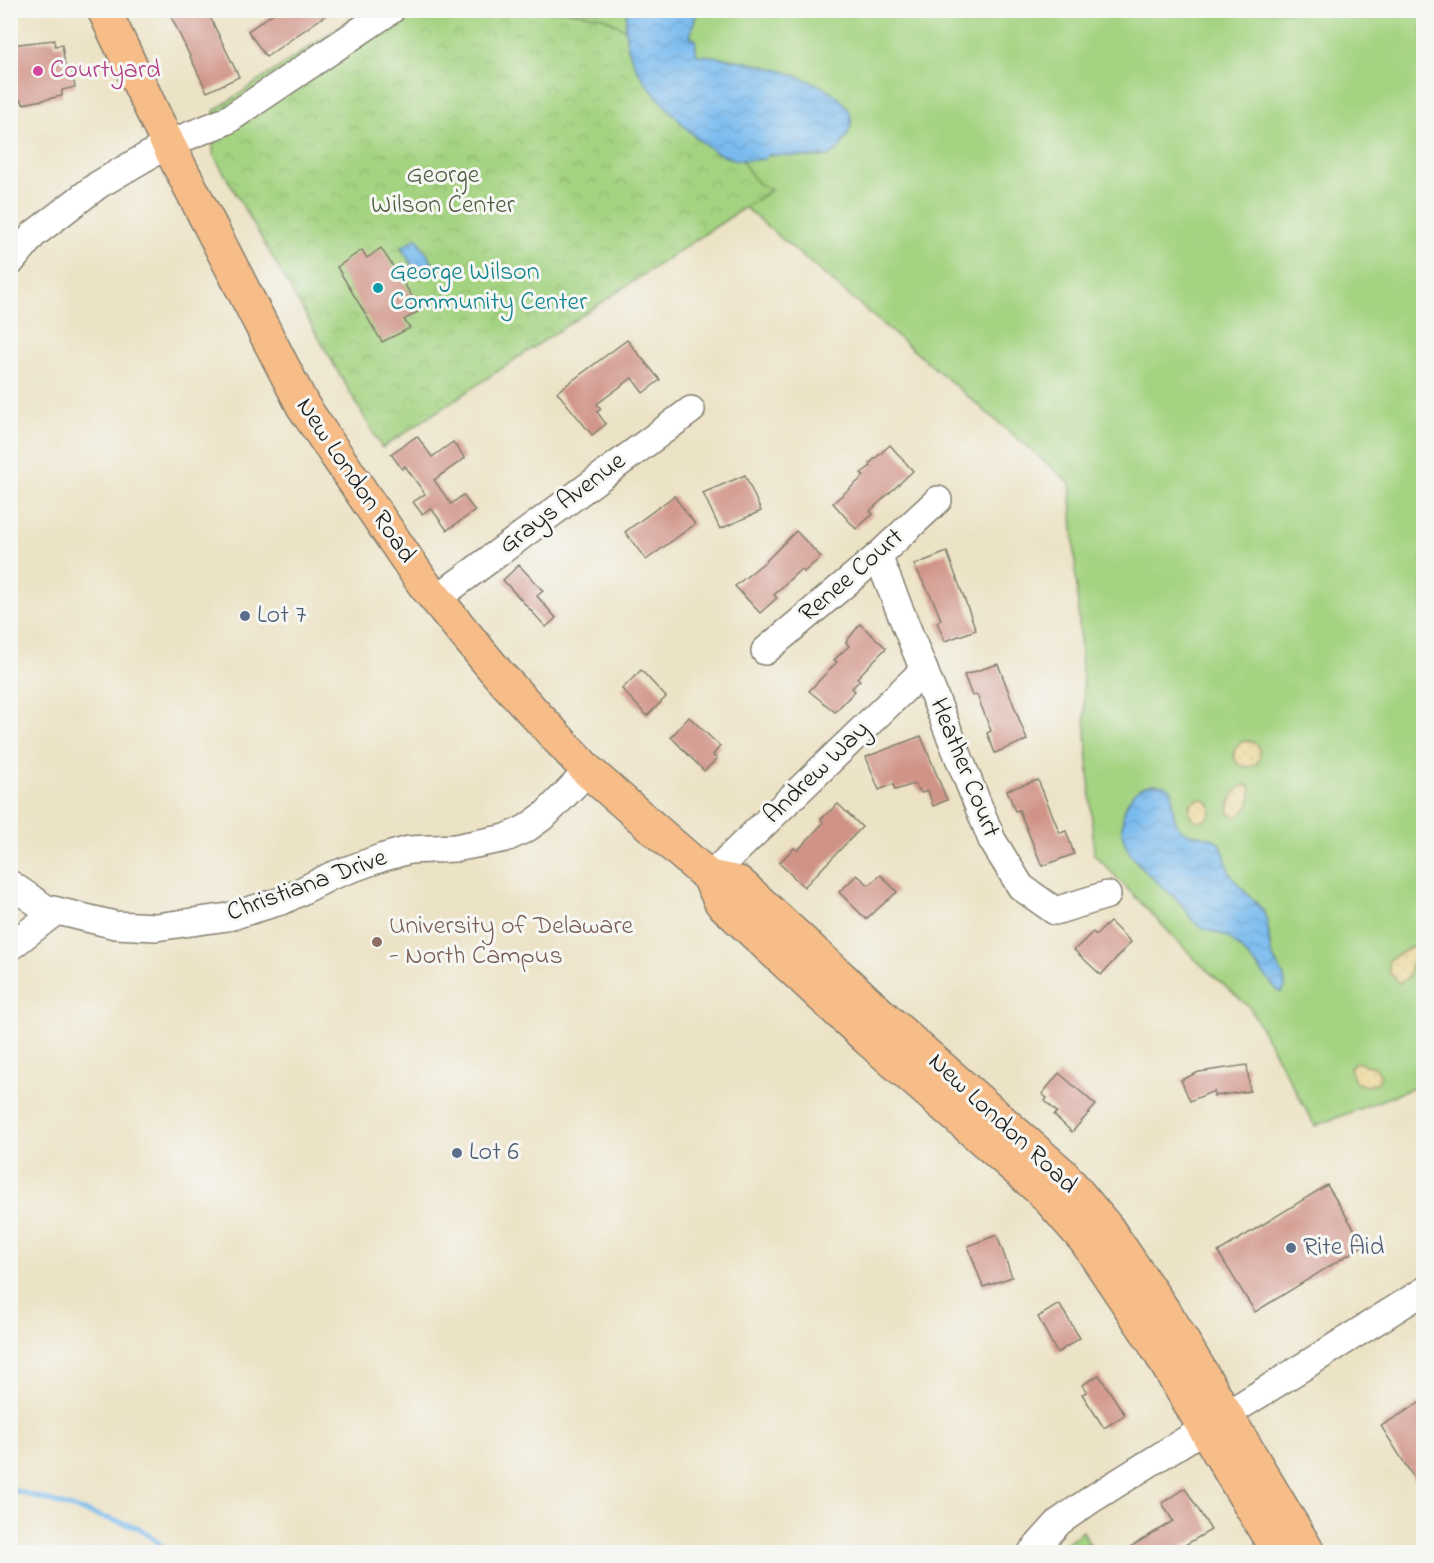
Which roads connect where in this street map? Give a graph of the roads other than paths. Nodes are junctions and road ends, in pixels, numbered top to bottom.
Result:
1 (104, 10) edge
2 (390, 10) edge
3 (168, 144) junction
4 (10, 262) edge
5 (691, 410) dead end
6 (939, 500) dead end
7 (878, 556) junction
8 (436, 599) junction
9 (765, 651) dead end
10 (924, 670) junction
11 (588, 771) junction
12 (709, 877) junction
13 (10, 884) edge
14 (1107, 895) dead end
15 (56, 911) junction
16 (10, 947) edge
17 (1424, 1291) edge
18 (1215, 1422) junction
19 (1032, 1552) edge
20 (1278, 1552) edge
21 (1308, 1552) edge

1 - 3 main road, New London Road
2 - 3 street
3 - 4 street
3 - 8 main road, New London Road
5 - 8 street, Grays Avenue
6 - 7 street, Renee Court
7 - 9 street, Renee Court
7 - 10 street, Heather Court
8 - 11 main road, New London Road
10 - 12 street, Andrew Way
10 - 14 street, Heather Court
11 - 12 main road, New London Road
11 - 15 street, Christiana Drive
12 - 18 main road, New London Road
13 - 15 street, Christiana Drive
15 - 16 street
17 - 18 street
18 - 19 street
18 - 20 main road, New London Road
18 - 21 main road, New London Road

